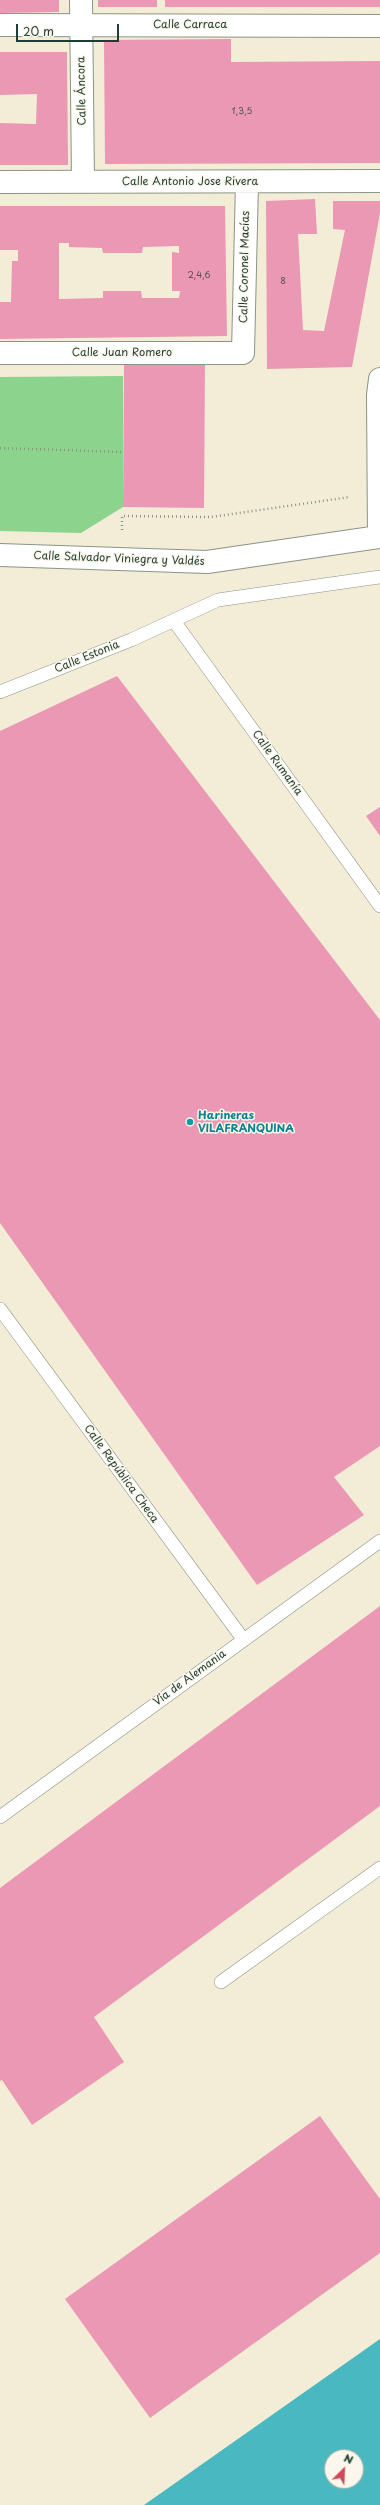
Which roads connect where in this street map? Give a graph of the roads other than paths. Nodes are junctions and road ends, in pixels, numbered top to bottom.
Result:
1 (81, 0) edge
2 (81, 24) junction
3 (0, 25) edge
4 (380, 26) edge
5 (83, 181) junction
6 (380, 181) edge
7 (0, 182) edge
8 (247, 182) junction
9 (0, 353) edge
10 (243, 353) joint
11 (380, 379) edge
12 (379, 537) edge
13 (0, 555) edge
14 (380, 577) edge
15 (174, 620) junction
16 (0, 692) edge
17 (380, 906) edge
18 (0, 1309) edge
19 (380, 1541) edge
20 (243, 1639) junction
21 (0, 1817) edge
22 (380, 1868) edge
23 (221, 1982) dead end

1 - 2 street, Calle Áncora
2 - 3 street, Calle Carraca
2 - 4 street, Calle Carraca
2 - 5 street, Calle Áncora
5 - 7 street, Calle Antonio Jose Rivera
5 - 8 street, Calle Antonio Jose Rivera
6 - 8 street, Calle Antonio Jose Rivera
8 - 10 street, Calle Coronel Macías
9 - 10 street, Calle Juan Romero
11 - 12 street
12 - 13 street, Calle Salvador Viniegra y Valdés
14 - 15 lane, Calle Estonia
15 - 16 lane, Calle Estonia
15 - 17 lane, Calle Rumanía
18 - 20 lane, Calle República Checa
19 - 20 lane, Vía de Alemania
20 - 21 lane, Vía de Alemania
22 - 23 lane

